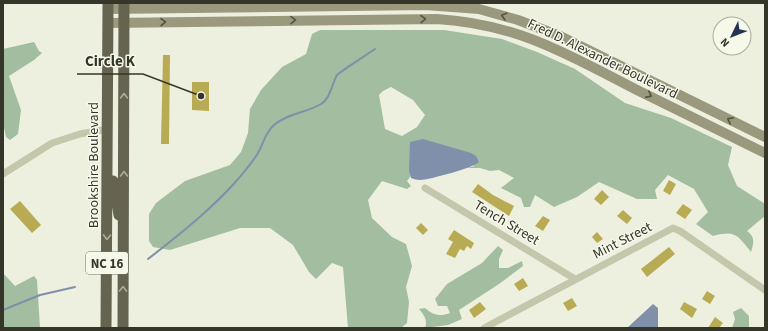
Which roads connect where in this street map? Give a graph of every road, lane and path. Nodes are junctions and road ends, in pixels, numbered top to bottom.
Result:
1 (108, 6) edge
2 (124, 6) edge
3 (124, 22) junction
4 (108, 23) junction
5 (108, 59) junction
6 (630, 70) junction
7 (624, 83) junction
8 (124, 122) junction
9 (108, 129) junction
10 (765, 137) edge
11 (765, 153) edge
12 (3, 174) edge
13 (425, 188) dead end
14 (123, 245) junction
15 (575, 279) junction
16 (765, 290) edge
17 (106, 328) edge
18 (123, 328) edge
19 (484, 328) edge

1 - 2 main road, Fred D. Alexander Boulevard
1 - 4 highway, Brookshire Boulevard / NC 16
2 - 3 highway, NC 16
6 -> 2 main road, Fred D. Alexander Boulevard
3 - 4 main road, Fred D. Alexander Boulevard
3 -> 7 main road, Fred D. Alexander Boulevard
8 -> 3 highway, NC 16
4 - 5 highway, Brookshire Boulevard / NC 16
5 - 8 highway
5 - 9 highway, Brookshire Boulevard / NC 16
6 - 7 main road
10 -> 6 main road, Fred D. Alexander Boulevard
7 -> 11 main road, Fred D. Alexander Boulevard
14 -> 8 highway, NC 16
9 - 12 street
9 - 14 highway
9 -> 17 highway, Brookshire Boulevard / NC 16
13 - 15 street, Tench Street
18 -> 14 highway, NC 16
15 - 16 street, Mint Street
15 - 19 street, Mint Street

